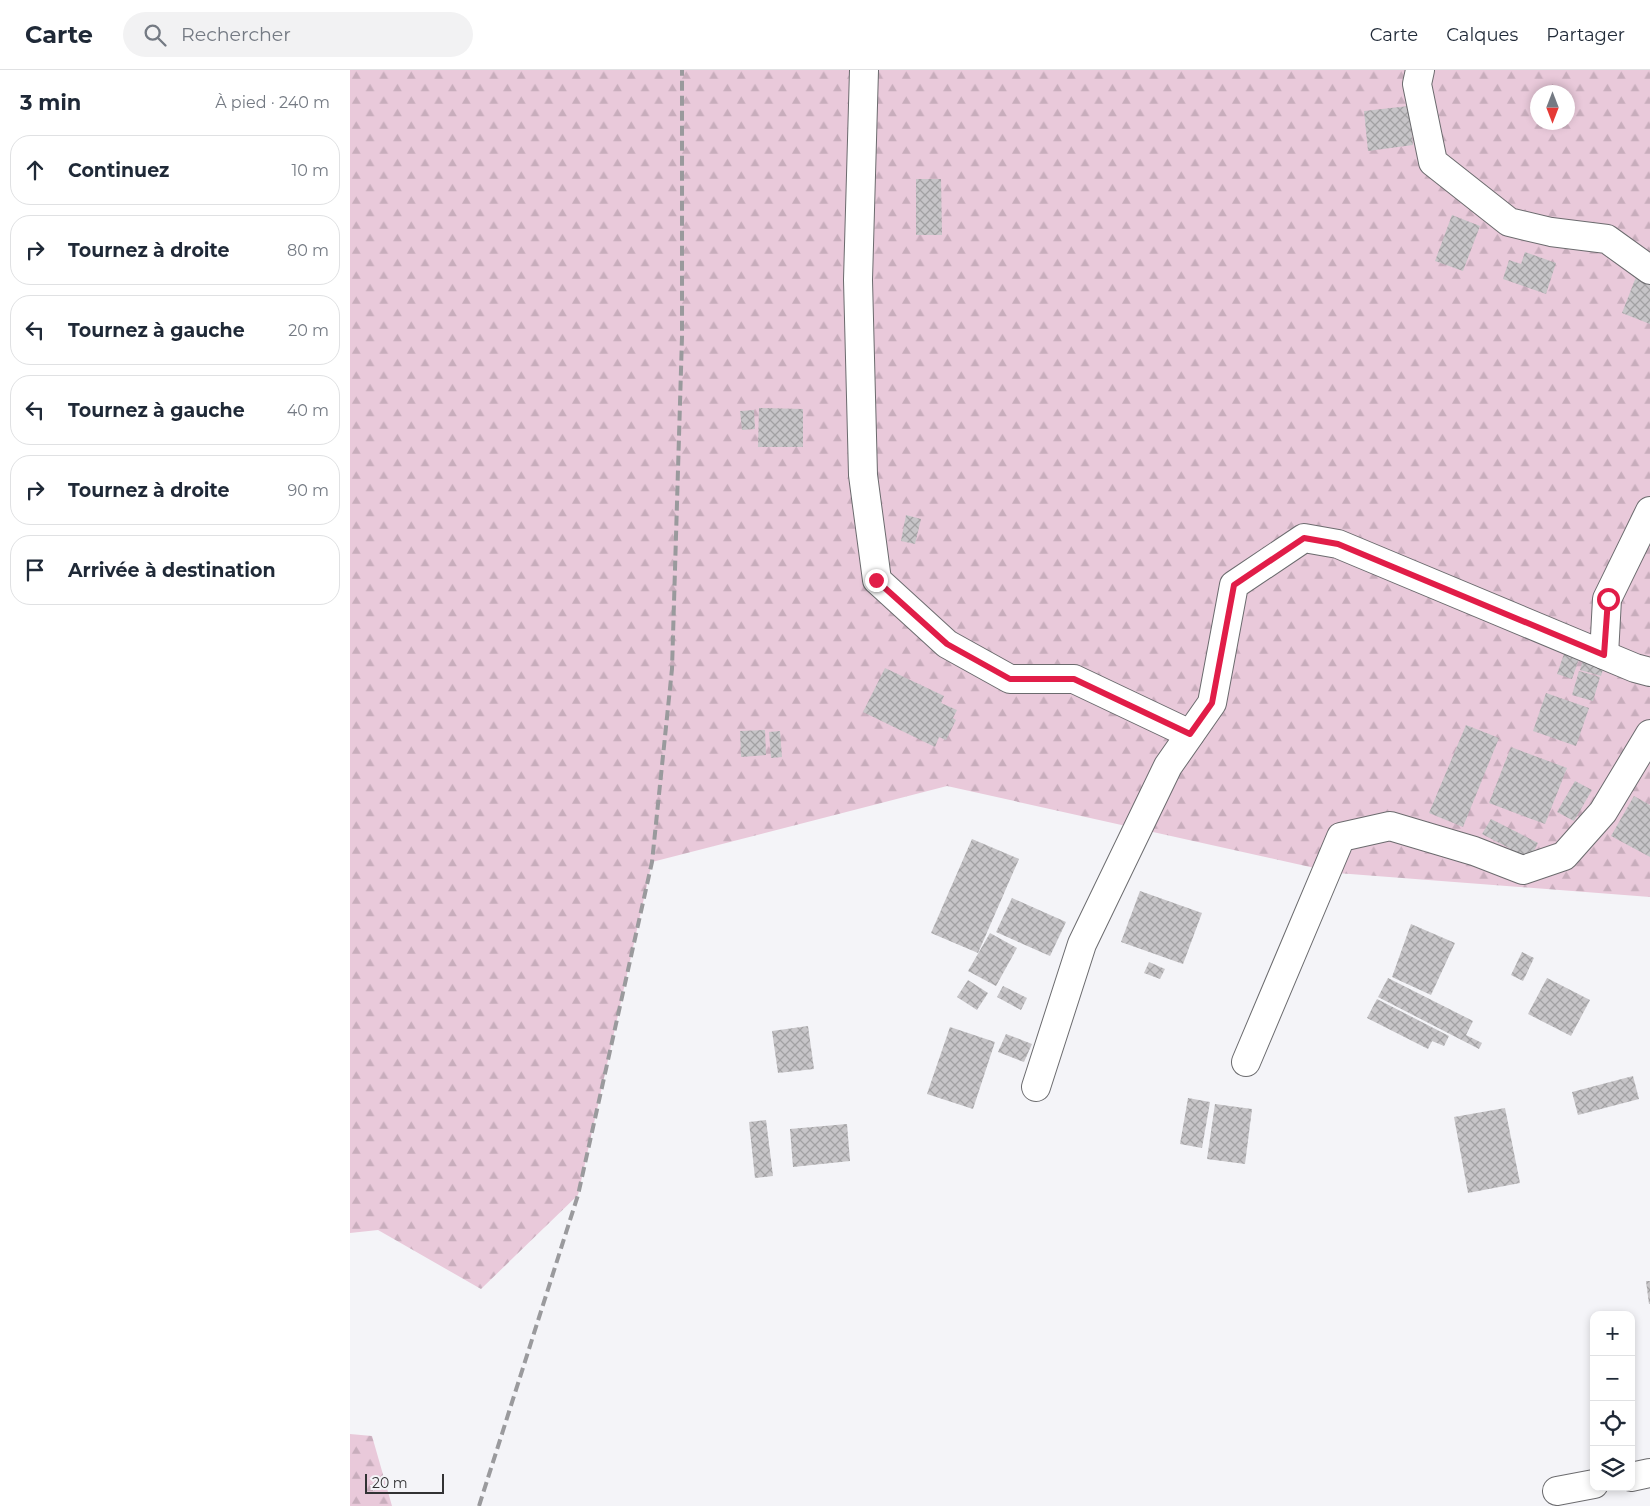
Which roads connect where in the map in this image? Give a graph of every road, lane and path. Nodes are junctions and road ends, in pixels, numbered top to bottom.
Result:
1 (864, 70) edge
2 (1420, 70) edge
3 (1650, 270) edge
4 (1650, 511) edge
5 (1604, 655) junction
6 (1650, 672) edge
7 (1190, 734) junction
8 (1650, 734) edge
9 (1246, 1062) dead end
10 (1036, 1087) dead end
11 (1650, 1473) edge
12 (1635, 1476) edge
13 (1590, 1485) edge
14 (1557, 1491) dead end

1 - 7 street
2 - 3 street
4 - 5 street
5 - 6 street
5 - 7 street
7 - 10 street
8 - 9 street
11 - 12 street
13 - 14 street

